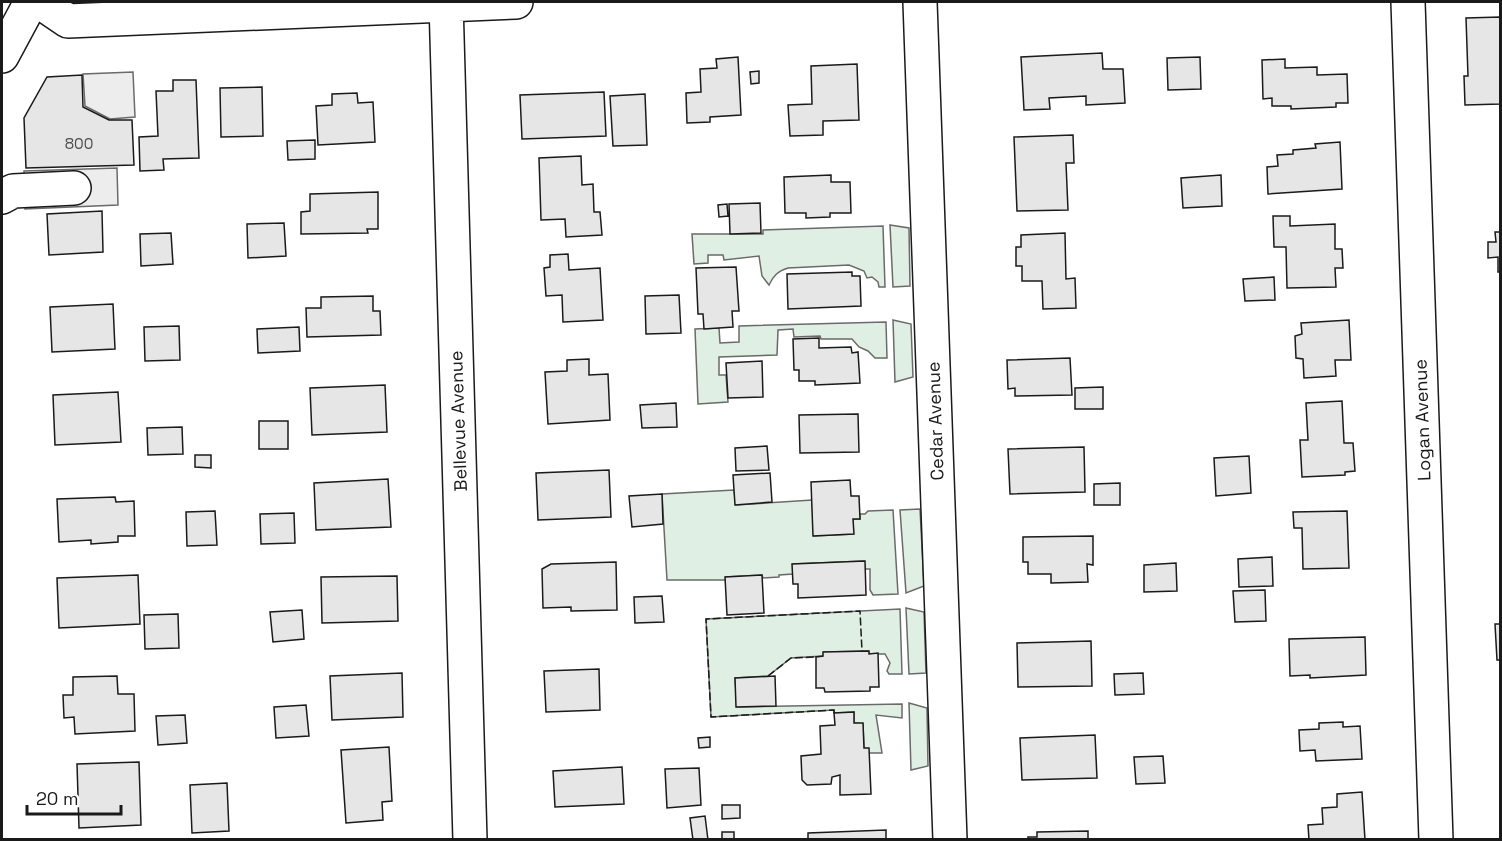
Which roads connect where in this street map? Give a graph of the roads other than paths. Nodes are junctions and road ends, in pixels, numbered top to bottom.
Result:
1 (31, 2) edge
2 (40, 2) edge
3 (516, 2) edge
4 (920, 2) edge
5 (1408, 2) edge
6 (446, 3) edge
7 (2, 56) edge
8 (74, 188) dead end
9 (2, 197) edge
10 (471, 840) edge
11 (950, 840) edge
12 (1436, 840) edge

1 - 7 street
2 - 6 street
3 - 6 street
4 - 11 street, Cedar Avenue
5 - 12 street, Logan Avenue
6 - 10 street, Bellevue Avenue
8 - 9 street

